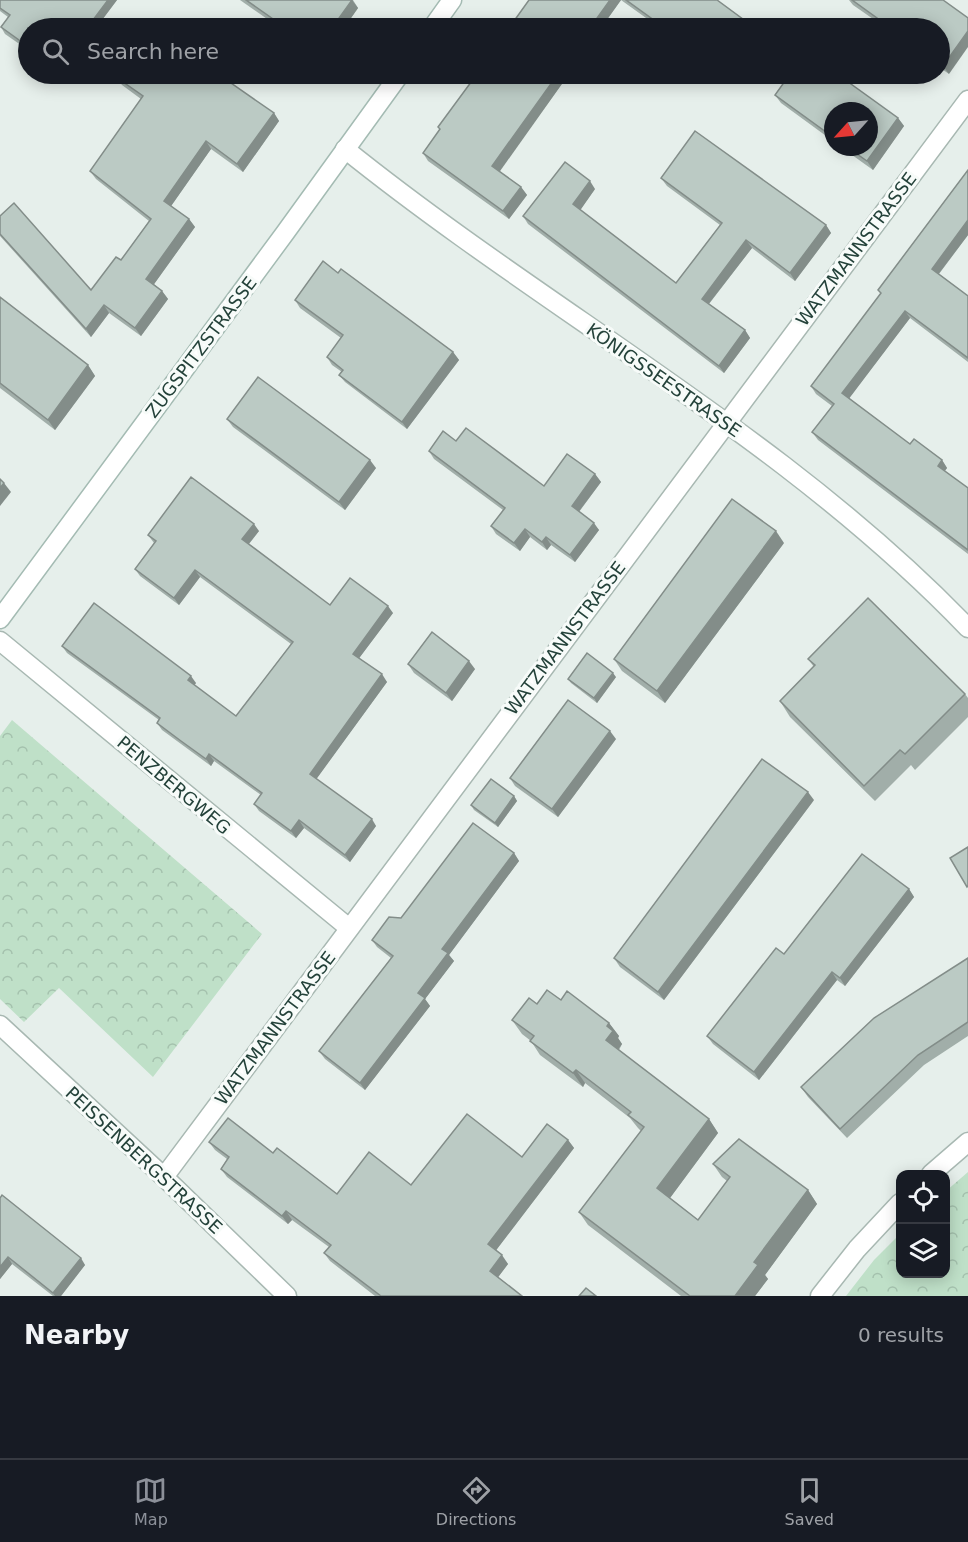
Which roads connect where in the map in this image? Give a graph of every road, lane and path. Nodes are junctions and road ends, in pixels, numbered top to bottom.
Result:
1 (453, 0) edge
2 (440, 18) edge
3 (393, 84) edge
4 (968, 100) edge
5 (345, 149) junction
6 (725, 422) junction
7 (0, 619) edge
8 (968, 628) edge
9 (0, 641) edge
10 (349, 928) junction
11 (0, 1025) edge
12 (968, 1142) edge
13 (936, 1170) edge
14 (164, 1177) junction
15 (896, 1207) edge
16 (287, 1296) edge
17 (820, 1296) edge

1 - 2 street
3 - 5 street, ZUGSPITZSTRASSE
4 - 6 street, WATZMANNSTRASSE
5 - 6 street, KÖNIGSSEESTRASSE
5 - 7 street, ZUGSPITZSTRASSE
6 - 8 street, KÖNIGSSEESTRASSE
6 - 10 street, WATZMANNSTRASSE
9 - 10 street, PENZBERGWEG
10 - 14 street, WATZMANNSTRASSE
11 - 14 street, PEISSENBERGSTRASSE
12 - 13 street
14 - 16 street, PEISSENBERGSTRASSE
15 - 17 street

